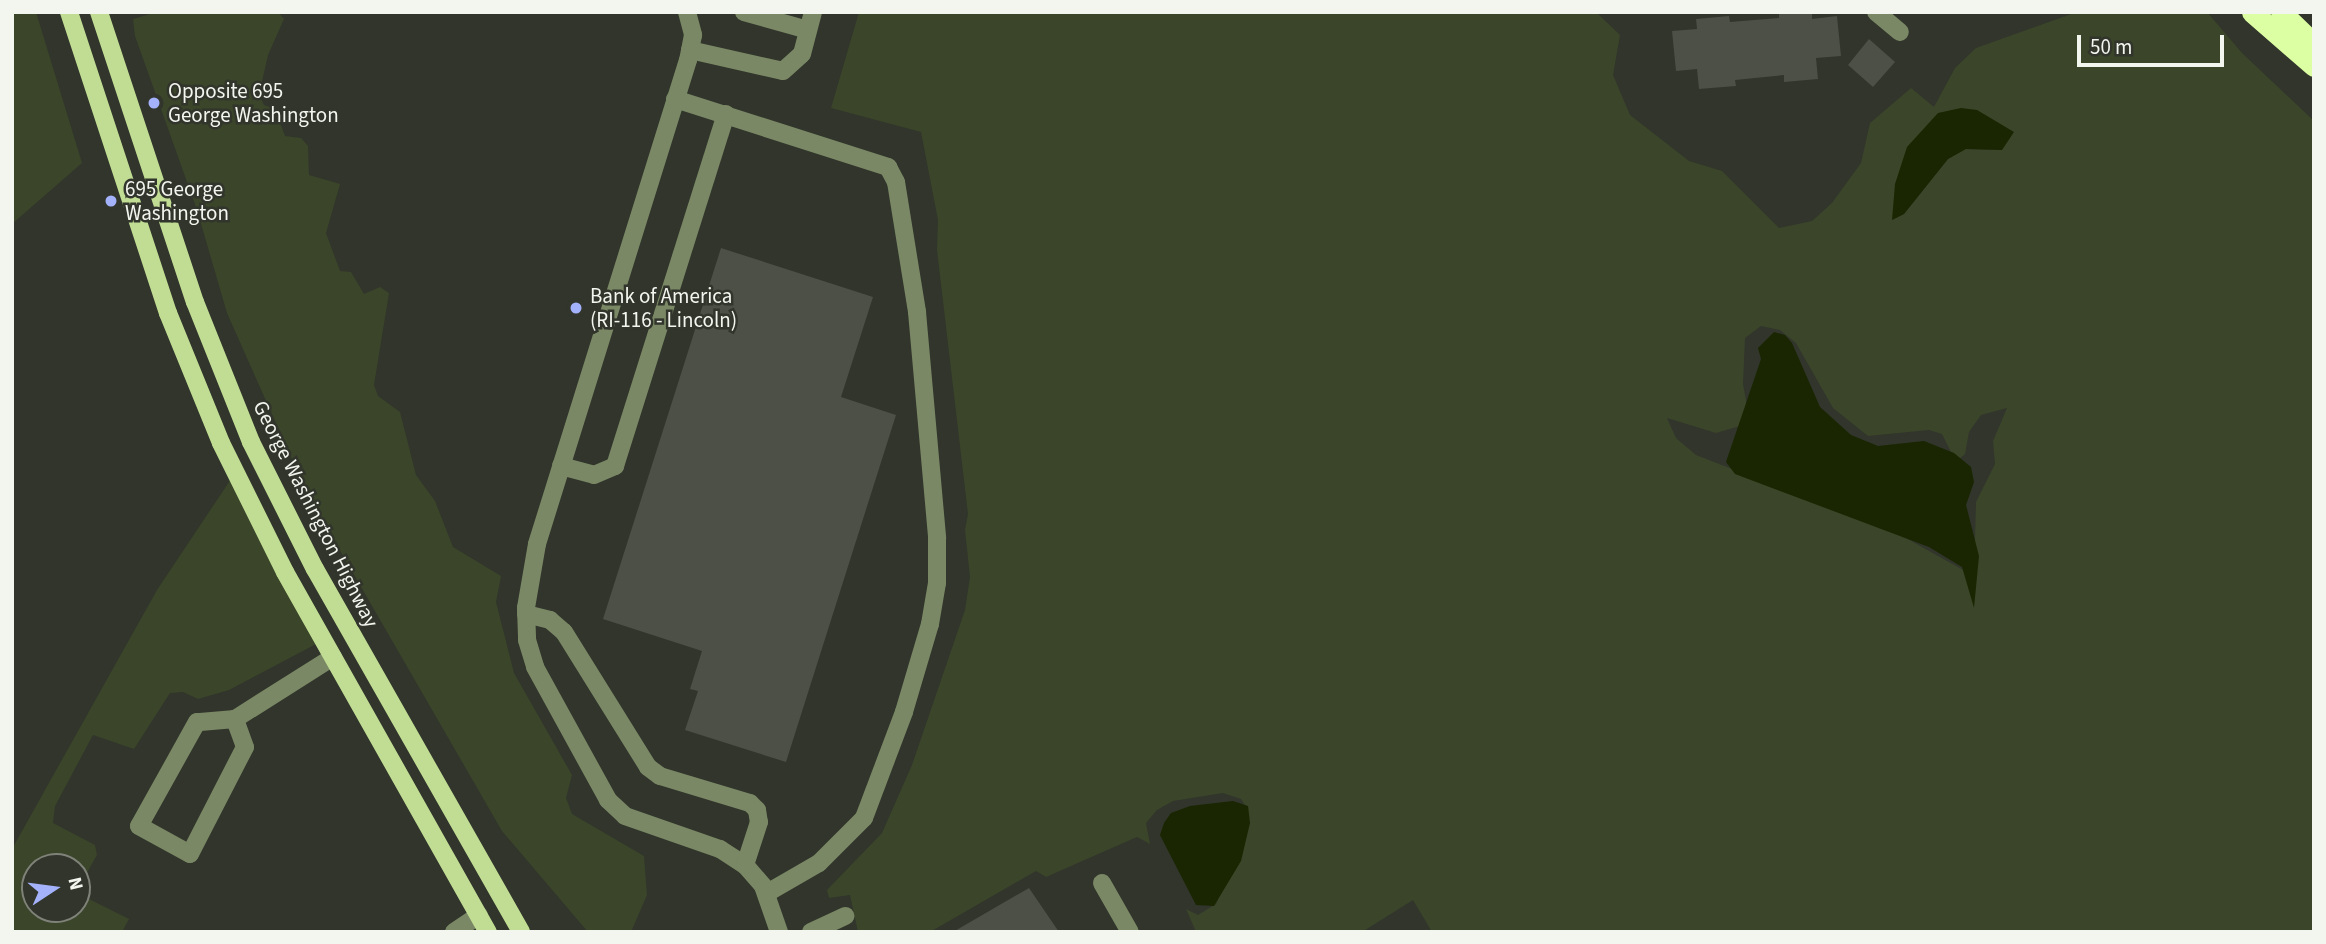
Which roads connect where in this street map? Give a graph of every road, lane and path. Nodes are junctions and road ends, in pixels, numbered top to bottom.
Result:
1 (70, 12) edge
2 (99, 12) edge
3 (687, 12) edge
4 (744, 12) edge
5 (1876, 12) edge
6 (2252, 12) edge
7 (2281, 12) edge
8 (810, 21) edge
9 (1900, 32) dead end
10 (2314, 44) edge
11 (690, 50) junction
12 (2314, 66) edge
13 (676, 99) junction
14 (726, 114) junction
15 (561, 466) junction
16 (526, 614) junction
17 (332, 657) junction
18 (236, 719) junction
19 (745, 865) junction
20 (1102, 883) dead end
21 (767, 893) junction
22 (479, 915) junction
23 (845, 916) dead end
24 (454, 932) edge
25 (488, 932) edge
26 (521, 932) edge
27 (779, 932) edge
28 (811, 932) edge
29 (1130, 932) edge

1 - 17 main road
2 - 26 main road, George Washington Highway
3 - 11 street
4 - 8 street
5 - 9 street
6 - 12 highway
7 - 10 highway
8 - 11 street
11 - 13 street
13 - 14 street
13 - 15 street
14 - 15 street
14 - 21 street
15 - 16 street
16 - 19 street
16 - 19 street
17 - 18 street
17 - 22 main road
18 - 18 street
19 - 21 street
20 - 29 street
21 - 27 street
22 - 24 street
22 - 25 main road
23 - 28 street

